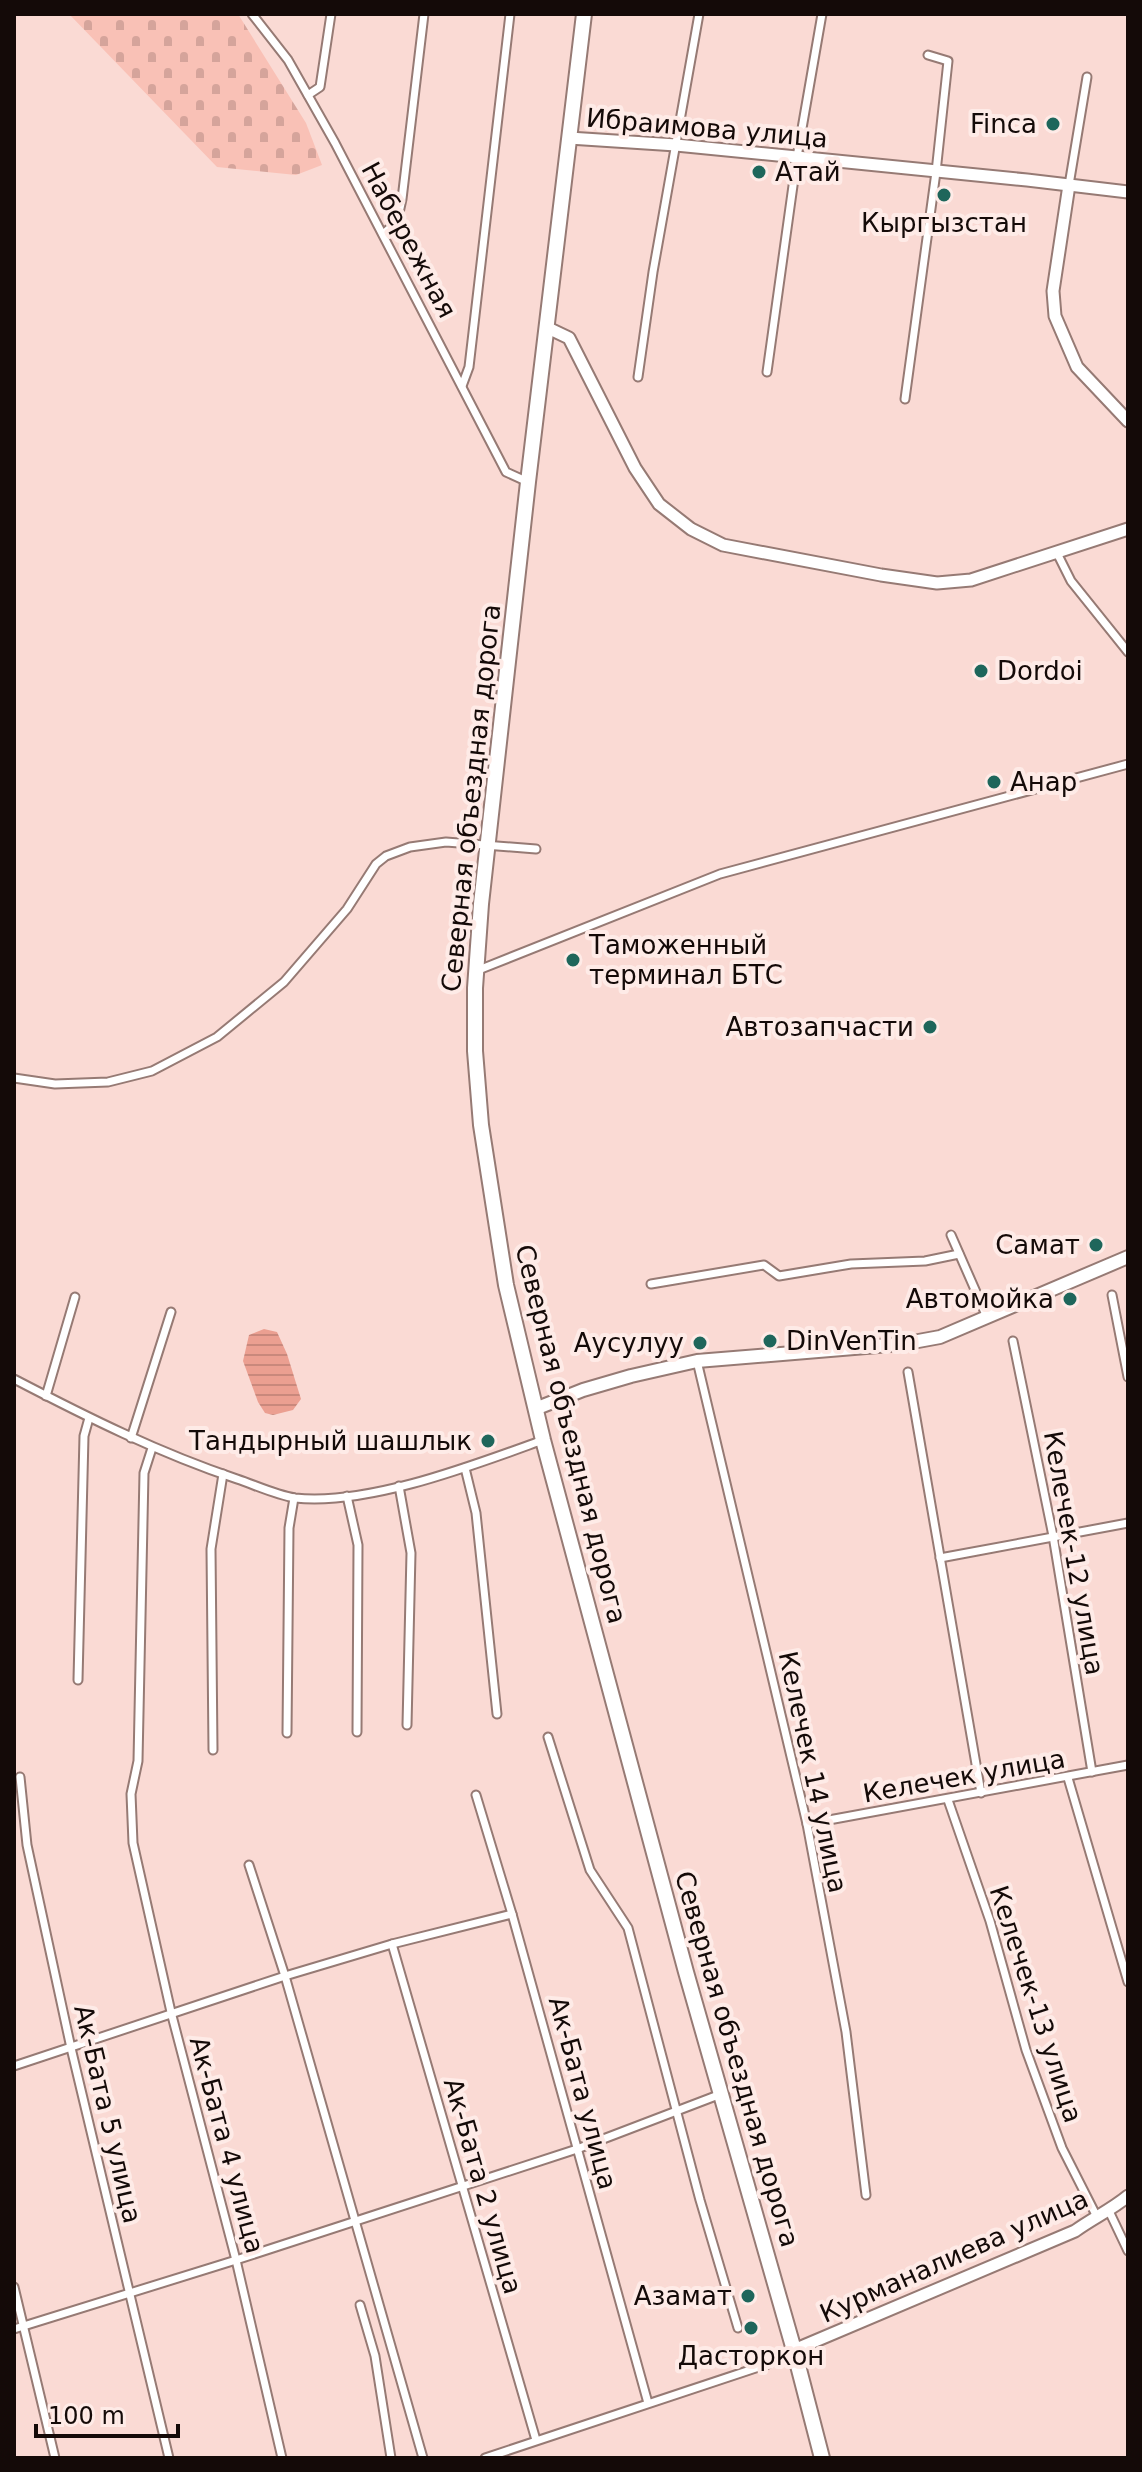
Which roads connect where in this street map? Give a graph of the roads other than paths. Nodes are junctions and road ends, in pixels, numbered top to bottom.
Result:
1 (252, 14) edge
2 (331, 14) edge
3 (424, 14) edge
4 (510, 14) edge
5 (584, 14) edge
6 (699, 14) edge
7 (822, 14) edge
8 (928, 55) dead end
9 (1087, 77) dead end
10 (308, 95) junction
11 (569, 138) junction
12 (676, 145) junction
13 (797, 157) junction
14 (936, 172) junction
15 (1069, 185) junction
16 (1128, 192) edge
17 (383, 234) junction
18 (548, 328) junction
19 (767, 372) dead end
20 (638, 377) dead end
21 (462, 386) junction
22 (905, 399) dead end
23 (1128, 421) edge
24 (528, 482) junction
25 (1128, 529) edge
26 (1057, 553) junction
27 (1128, 652) edge
28 (1128, 764) edge
29 (536, 849) dead end
30 (476, 971) junction
31 (14, 1078) edge
32 (951, 1235) dead end
33 (959, 1254) junction
34 (1128, 1257) edge
35 (651, 1284) dead end
36 (1112, 1295) dead end
37 (75, 1297) dead end
38 (171, 1312) dead end
39 (987, 1317) junction
40 (1013, 1341) dead end
41 (697, 1361) junction
42 (908, 1372) dead end
43 (1128, 1377) edge
44 (14, 1379) edge
45 (46, 1396) junction
46 (535, 1409) junction
47 (89, 1418) junction
48 (131, 1438) junction
49 (543, 1440) junction
50 (152, 1448) junction
51 (465, 1468) junction
52 (223, 1474) junction
53 (399, 1486) junction
54 (347, 1496) junction
55 (294, 1498) junction
56 (1128, 1523) edge
57 (1053, 1536) junction
58 (940, 1558) junction
59 (78, 1680) dead end
60 (497, 1714) dead end
61 (407, 1725) dead end
62 (357, 1732) dead end
63 (287, 1733) dead end
64 (548, 1737) dead end
65 (213, 1750) dead end
66 (1128, 1765) edge
67 (1092, 1772) junction
68 (20, 1777) dead end
69 (1068, 1778) junction
70 (981, 1793) junction
71 (476, 1795) dead end
72 (948, 1800) junction
73 (807, 1824) junction
74 (249, 1865) dead end
75 (512, 1914) junction
76 (392, 1944) junction
77 (285, 1976) junction
78 (1128, 1982) edge
79 (171, 2012) junction
80 (71, 2048) junction
81 (14, 2066) edge
82 (721, 2094) junction
83 (677, 2112) junction
84 (577, 2149) junction
85 (462, 2185) junction
86 (866, 2195) dead end
87 (1128, 2196) edge
88 (1109, 2211) junction
89 (1096, 2215) junction
90 (355, 2220) junction
91 (1128, 2251) edge
92 (236, 2260) junction
93 (14, 2287) edge
94 (130, 2294) junction
95 (360, 2305) dead end
96 (23, 2326) junction
97 (738, 2328) dead end
98 (14, 2329) edge
99 (794, 2350) junction
100 (648, 2403) junction
101 (536, 2440) junction
102 (55, 2458) edge
103 (169, 2458) edge
104 (282, 2458) edge
105 (391, 2458) edge
106 (423, 2458) edge
107 (485, 2458) edge
108 (822, 2458) edge

1 - 10 street, Набережная
2 - 10 street
3 - 17 street
4 - 21 street
5 - 11 highway, Северная объездная дорога
6 - 12 street
7 - 13 street
8 - 14 street
9 - 15 street
10 - 17 street, Набережная
11 - 12 street, Ибраимова улица
11 - 18 highway, Северная объездная дорога
12 - 13 street, Ибраимова улица
12 - 20 street
13 - 14 street, Ибраимова улица
13 - 19 street
14 - 15 street, Ибраимова улица
14 - 22 street
15 - 16 street, Ибраимова улица
15 - 23 street
17 - 21 street, Набережная
18 - 24 highway, Северная объездная дорога
18 - 26 street
21 - 24 street, Набережная
24 - 30 highway, Северная объездная дорога
25 - 26 street
26 - 27 street
28 - 30 street
29 - 31 street
30 - 46 highway, Северная объездная дорога
32 - 33 street
33 - 35 street
33 - 39 street
34 - 39 main road
36 - 43 street
37 - 45 street
38 - 48 street
39 - 41 main road
40 - 57 street, Келечек-12 улица
41 - 46 main road
41 - 73 street, Келечек 14 улица
42 - 58 street
44 - 45 street
45 - 47 street
46 - 49 highway, Северная объездная дорога
47 - 48 street
47 - 59 street
48 - 50 street
49 - 51 street
49 - 82 highway, Северная объездная дорога
50 - 52 street
50 - 79 street, Ак-Бата 4 улица
51 - 53 street
51 - 60 street
52 - 55 street
52 - 65 street
53 - 54 street
53 - 61 street
54 - 55 street
54 - 62 street
55 - 63 street
56 - 57 street
57 - 58 street
57 - 67 street, Келечек-12 улица
58 - 70 street
64 - 83 street
66 - 67 street, Келечек улица
67 - 69 street, Келечек улица
68 - 80 street, Ак-Бата 5 улица
69 - 70 street, Келечек улица
69 - 78 street
70 - 72 street, Келечек улица
71 - 75 street, Ак-Бата улица
72 - 73 street, Келечек улица
72 - 89 street, Келечек-13 улица
73 - 86 street, Келечек 14 улица
74 - 77 street
75 - 76 street
75 - 84 street, Ак-Бата улица
76 - 77 street
76 - 85 street, Ак-Бата 2 улица
77 - 79 street
77 - 90 street
79 - 80 street
79 - 92 street, Ак-Бата 4 улица
80 - 81 street
80 - 94 street, Ак-Бата 5 улица
82 - 83 street
82 - 99 highway, Северная объездная дорога
83 - 84 street
83 - 97 street
84 - 85 street
84 - 100 street, Ак-Бата улица
85 - 90 street
85 - 101 street, Ак-Бата 2 улица
87 - 88 street, Курманалиева улица
88 - 89 street, Курманалиева улица
88 - 91 street
89 - 99 street, Курманалиева улица
90 - 92 street
90 - 106 street
92 - 94 street
92 - 104 street, Ак-Бата 4 улица
93 - 96 street
94 - 96 street
94 - 103 street, Ак-Бата 5 улица
95 - 105 street
96 - 98 street
96 - 102 street
99 - 100 street
99 - 108 highway, Северная объездная дорога
100 - 101 street
101 - 107 street

